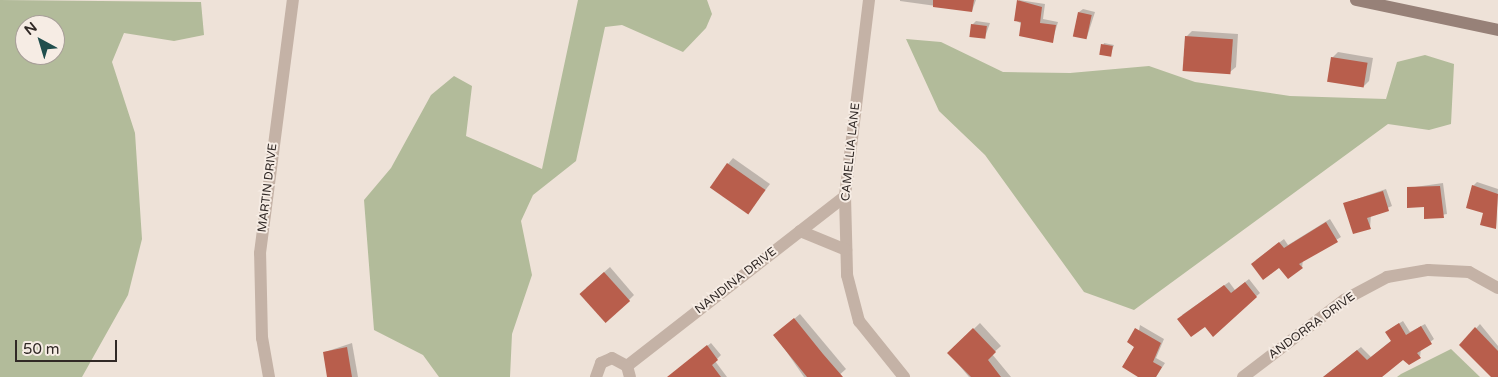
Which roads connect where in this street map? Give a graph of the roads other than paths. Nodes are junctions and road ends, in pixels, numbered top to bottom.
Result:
1 (293, 0) edge
2 (869, 0) edge
3 (1356, 0) edge
4 (1498, 30) edge
5 (845, 196) junction
6 (800, 231) junction
7 (846, 250) junction
8 (1498, 288) edge
9 (629, 371) edge
10 (268, 377) edge
11 (596, 377) edge
12 (904, 377) edge
13 (1243, 377) edge

1 - 10 street, MARTIN DRIVE
2 - 5 street, CAMELLIA LANE
3 - 4 main road
5 - 6 street, NANDINA DRIVE
5 - 7 street, CAMELLIA LANE
6 - 7 street
6 - 9 street, NANDINA DRIVE
7 - 12 street, CAMELLIA LANE
8 - 13 street, ANDORRA DRIVE
9 - 11 street

